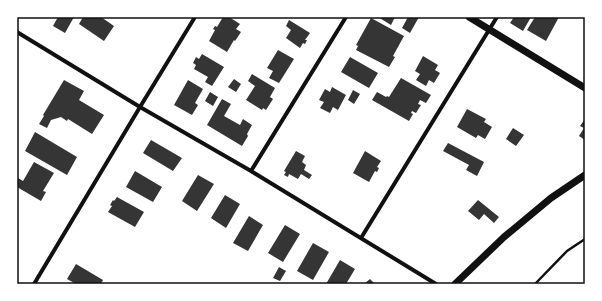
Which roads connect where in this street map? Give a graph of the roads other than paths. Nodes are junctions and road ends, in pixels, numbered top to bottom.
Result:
1 (195, 17) edge
2 (346, 17) edge
3 (469, 17) edge
4 (497, 17) edge
5 (490, 30) junction
6 (17, 32) edge
7 (585, 88) edge
8 (140, 106) junction
9 (251, 171) junction
10 (585, 175) edge
11 (362, 238) junction
12 (34, 284) edge
13 (436, 284) edge
14 (455, 284) edge

1 - 8 street
2 - 9 street
3 - 5 street
4 - 5 street
5 - 7 street
5 - 11 street
6 - 8 street
8 - 9 street
8 - 12 street
9 - 11 street
10 - 14 street
11 - 13 street

